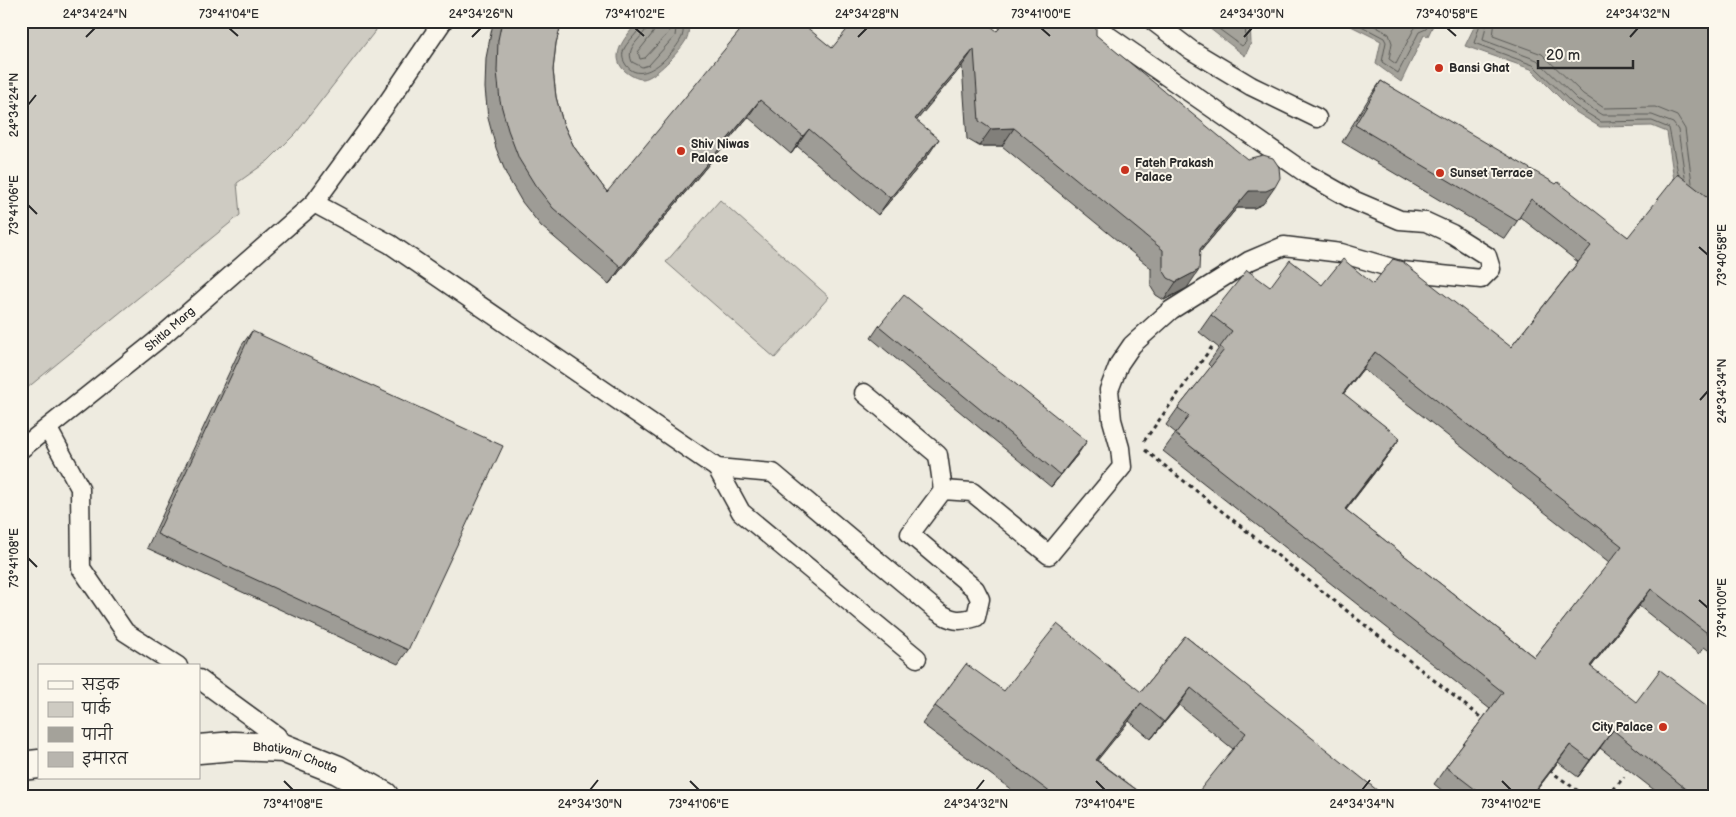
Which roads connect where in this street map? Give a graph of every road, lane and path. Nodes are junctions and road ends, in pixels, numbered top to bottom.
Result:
1 (443, 21) edge
2 (1087, 21) edge
3 (1153, 21) edge
4 (1316, 118) dead end
5 (314, 203) junction
6 (1214, 344) edge
7 (864, 393) dead end
8 (48, 428) junction
9 (21, 449) edge
10 (717, 468) junction
11 (943, 490) junction
12 (917, 658) dead end
13 (175, 664) edge
14 (200, 680) edge
15 (1488, 723) edge
16 (283, 748) junction
17 (200, 749) edge
18 (38, 764) edge
19 (1541, 764) edge
20 (21, 766) edge
21 (1624, 777) dead end
22 (384, 796) edge
23 (1585, 796) edge
24 (1608, 796) edge

1 - 5 lane, Shitla Marg
2 - 11 lane
3 - 4 lane
5 - 8 lane, Shitla Marg
5 - 10 lane
6 - 15 path
7 - 11 lane
8 - 9 lane, Shitla Marg
8 - 13 lane
10 - 11 lane
10 - 12 lane
14 - 16 lane
16 - 17 main road, Bhatiyani Chotta
16 - 22 main road, Bhatiyani Chotta
18 - 20 main road
19 - 23 path
21 - 24 path

